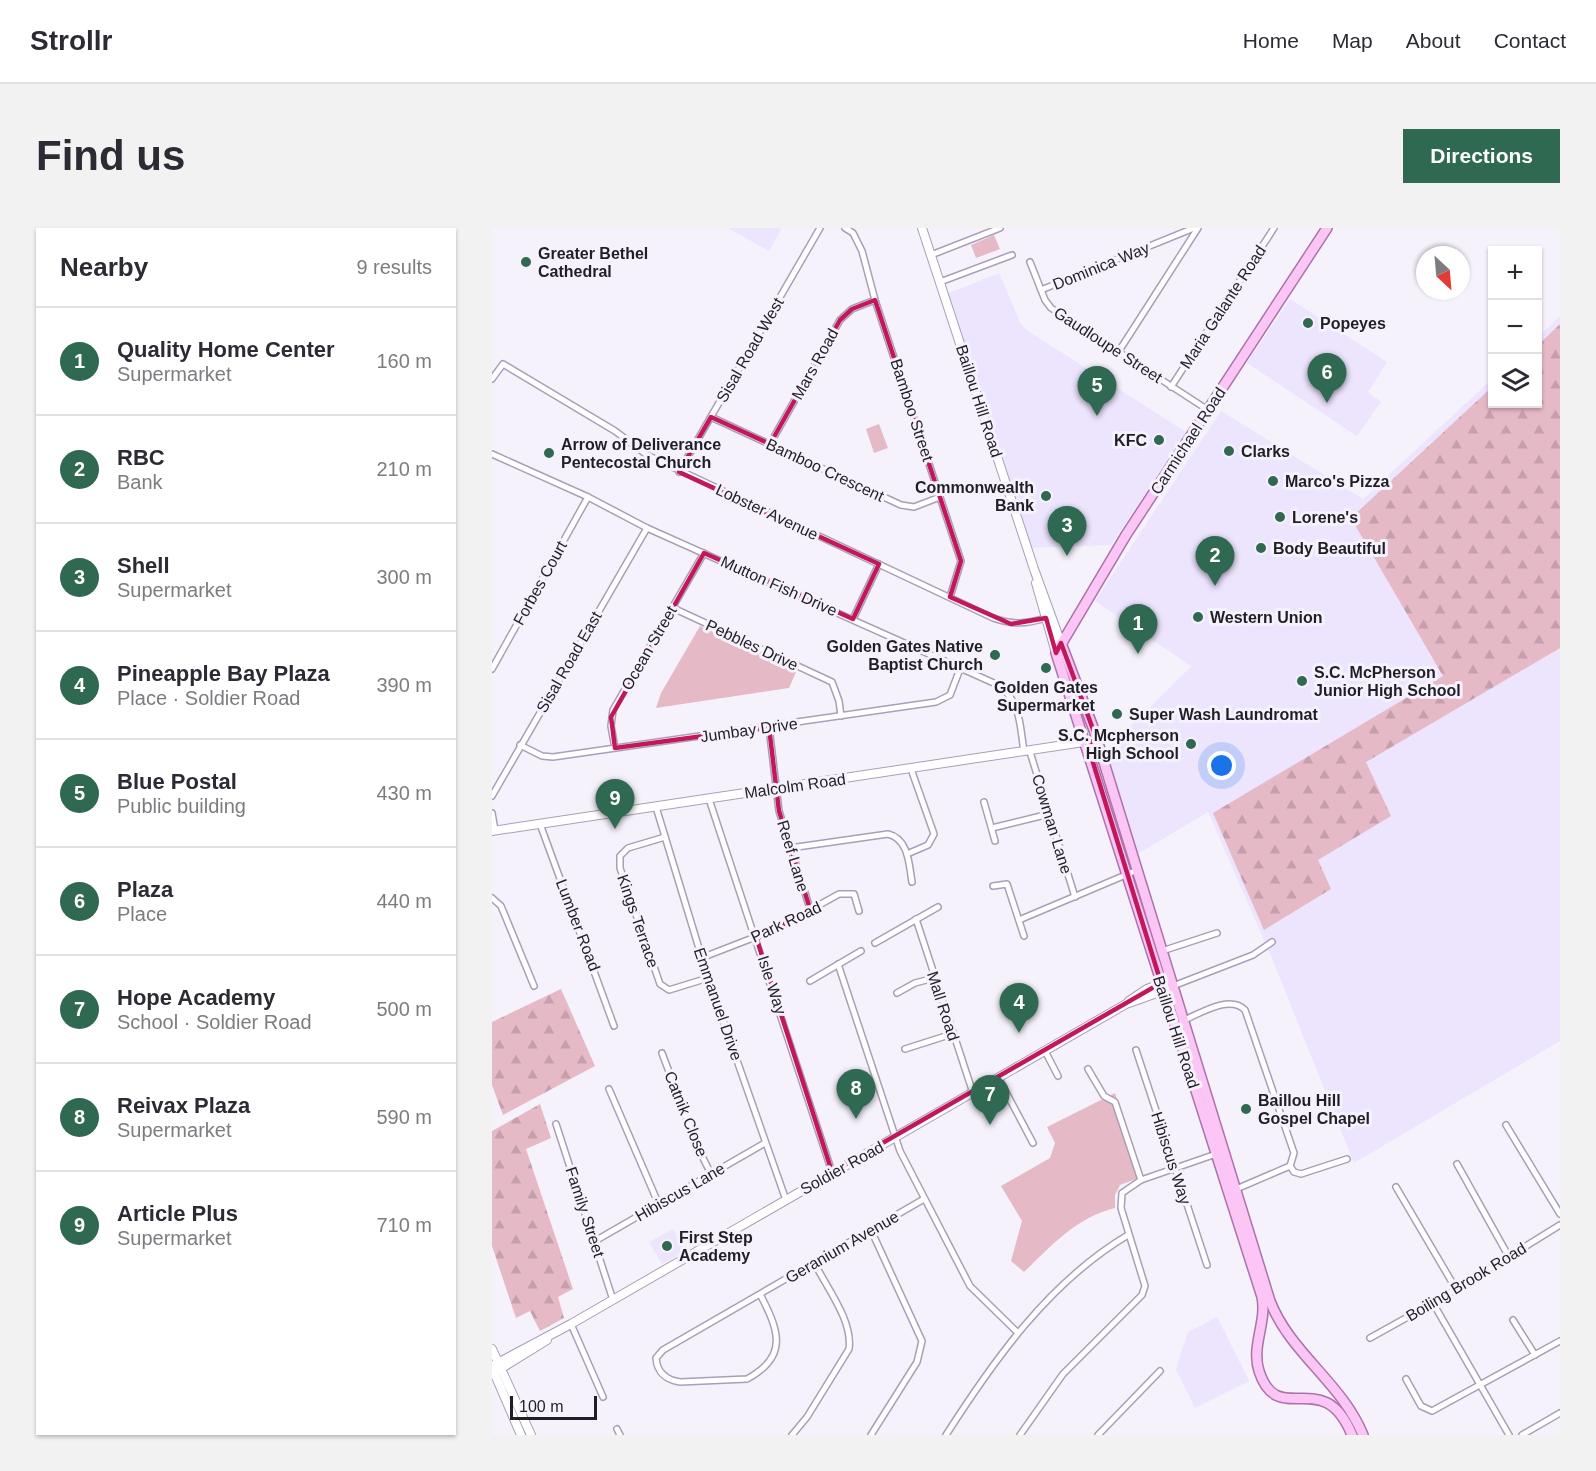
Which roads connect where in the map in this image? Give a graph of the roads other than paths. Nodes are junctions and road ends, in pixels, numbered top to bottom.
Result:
1 (820, 228) edge
2 (845, 228) edge
3 (922, 228) edge
4 (1000, 228) edge
5 (1196, 228) edge
6 (1275, 228) edge
7 (1327, 228) edge
8 (930, 255) junction
9 (1012, 255) dead end
10 (1030, 262) dead end
11 (940, 282) junction
12 (1041, 290) junction
13 (875, 300) junction
14 (1119, 351) junction
15 (492, 379) edge
16 (1172, 387) junction
17 (1208, 410) junction
18 (711, 417) junction
19 (770, 444) junction
20 (492, 454) edge
21 (679, 472) junction
22 (940, 496) junction
23 (588, 497) junction
24 (647, 528) junction
25 (704, 553) junction
26 (879, 564) junction
27 (1036, 574) junction
28 (950, 597) junction
29 (673, 608) junction
30 (1046, 618) junction
31 (853, 620) junction
32 (1070, 628) junction
33 (1061, 643) junction
34 (492, 653) edge
35 (1056, 653) junction
36 (498, 657) junction
37 (1069, 662) junction
38 (492, 669) edge
39 (960, 669) junction
40 (841, 716) junction
41 (769, 727) junction
42 (1097, 740) junction
43 (1086, 743) junction
44 (520, 745) junction
45 (615, 748) junction
46 (1027, 752) junction
47 (911, 769) junction
48 (776, 789) junction
49 (492, 796) edge
50 (710, 799) junction
51 (984, 802) dead end
52 (656, 807) junction
53 (492, 813) edge
54 (1048, 814) junction
55 (540, 824) junction
56 (992, 828) junction
57 (493, 831) edge
58 (665, 837) junction
59 (995, 841) dead end
60 (790, 848) junction
61 (907, 854) junction
62 (1131, 872) junction
63 (912, 882) dead end
64 (993, 886) dead end
65 (1075, 897) junction
66 (492, 898) edge
67 (939, 907) dead end
68 (859, 910) dead end
69 (811, 912) junction
70 (916, 919) junction
71 (1019, 920) junction
72 (1216, 933) dead end
73 (1024, 936) dead end
74 (756, 937) junction
75 (1272, 942) dead end
76 (875, 943) dead end
77 (861, 951) dead end
78 (1160, 951) junction
79 (701, 958) junction
80 (838, 964) junction
81 (708, 978) junction
82 (934, 978) junction
83 (810, 981) dead end
84 (1168, 985) junction
85 (534, 986) dead end
86 (897, 993) dead end
87 (1182, 1021) junction
88 (614, 1026) dead end
89 (951, 1034) junction
90 (905, 1049) dead end
91 (1136, 1050) dead end
92 (1045, 1051) junction
93 (662, 1053) dead end
94 (1088, 1069) dead end
95 (1058, 1076) dead end
96 (999, 1078) junction
97 (609, 1089) dead end
98 (973, 1093) junction
99 (556, 1124) dead end
100 (1506, 1125) dead end
101 (894, 1138) junction
102 (765, 1143) junction
103 (1032, 1143) dead end
104 (1216, 1154) junction
105 (1347, 1159) dead end
106 (1457, 1164) dead end
107 (1290, 1166) junction
108 (1174, 1169) junction
109 (832, 1172) junction
110 (711, 1174) junction
111 (1141, 1180) junction
112 (1396, 1187) dead end
113 (1234, 1190) junction
114 (924, 1199) junction
115 (786, 1200) junction
116 (659, 1205) junction
117 (1560, 1214) edge
118 (1560, 1225) edge
119 (872, 1230) junction
120 (1128, 1235) junction
121 (595, 1241) junction
122 (1509, 1257) junction
123 (814, 1264) junction
124 (1207, 1265) dead end
125 (1456, 1289) junction
126 (760, 1294) junction
127 (613, 1300) junction
128 (1433, 1303) junction
129 (1278, 1319) junction
130 (1513, 1320) dead end
131 (571, 1324) junction
132 (1262, 1324) junction
133 (1017, 1332) junction
134 (1370, 1338) dead end
135 (1560, 1341) edge
136 (492, 1349) edge
137 (1535, 1355) junction
138 (495, 1369) edge
139 (1160, 1371) dead end
140 (1406, 1379) dead end
141 (1332, 1385) junction
142 (1481, 1387) junction
143 (603, 1397) dead end
144 (1323, 1399) junction
145 (1560, 1413) edge
146 (617, 1429) dead end
147 (521, 1435) edge
148 (531, 1435) edge
149 (620, 1435) edge
150 (792, 1435) edge
151 (871, 1435) edge
152 (946, 1435) edge
153 (1020, 1435) edge
154 (1098, 1435) edge
155 (1352, 1435) edge
156 (1363, 1435) edge
157 (1509, 1435) edge
158 (1522, 1435) edge

1 - 18 street, Sisal Road West
2 - 13 street, Bamboo Street
3 - 8 main road, Baillou Hill Road
4 - 8 street
5 - 12 street, Dominica Way
5 - 14 street
6 - 16 street, Maria Galante Road
7 - 17 main road, Carmichael Road
8 - 11 main road, Baillou Hill Road
9 - 11 street
10 - 12 street, Gaudloupe Street
11 - 27 main road, Baillou Hill Road
12 - 14 street, Gaudloupe Street
13 - 19 street, Mars Road
13 - 22 street, Bamboo Street
14 - 16 street, Gaudloupe Street
15 - 21 street, Lobster Avenue
16 - 17 street, Gaudloupe Street
17 - 32 main road, Carmichael Road
18 - 19 street, Bamboo Crescent
18 - 21 street, Sisal Road West
19 - 22 street, Bamboo Crescent
20 - 23 street, Mutton Fish Drive
21 - 26 street, Lobster Avenue
22 - 28 street, Bamboo Street
23 - 24 street, Mutton Fish Drive
23 - 36 street, Forbes Court
24 - 25 street, Mutton Fish Drive
24 - 44 street, Sisal Road East
25 - 29 street, Ocean Street
25 - 31 street, Mutton Fish Drive
26 - 28 street, Lobster Avenue
26 - 31 street
27 - 30 main road, Baillou Hill Road
27 - 33 main road, Baillou Hill Road
28 - 30 street, Lobster Avenue
29 - 40 street, Pebbles Drive
29 - 45 street, Ocean Street
30 - 35 main road, Baillou Hill Road
31 - 39 street, Mutton Fish Drive
32 - 33 main road
32 - 37 main road, Carmichael Road
33 - 35 main road
33 - 37 main road, Baillou Hill Road
34 - 36 street
35 - 43 main road, Baillou Hill Road
36 - 38 street, Forbes Court
37 - 42 main road, Baillou Hill Road
39 - 40 street, Jumbay Drive
39 - 46 street, Mutton Fish Drive
40 - 41 street, Jumbay Drive
41 - 45 street, Jumbay Drive
41 - 48 street, Reef Lane
42 - 43 main road, Malcolm Road
42 - 62 main road, Baillou Hill Road
43 - 46 main road, Malcolm Road
43 - 62 main road, Baillou Hill Road
44 - 45 street, Jumbay Drive
44 - 49 street, Sisal Road East
46 - 47 main road, Malcolm Road
46 - 54 street, Cowman Lane
47 - 48 main road, Malcolm Road
47 - 61 street
48 - 50 main road, Malcolm Road
48 - 60 street, Reef Lane
50 - 52 main road, Malcolm Road
50 - 74 street, Isle Way
51 - 56 street
52 - 55 main road, Malcolm Road
52 - 58 street, Emmanuel Drive
53 - 57 street
54 - 56 street
54 - 65 street, Cowman Lane
55 - 57 main road, Malcolm Road
55 - 88 street, Lumber Road
56 - 59 street
58 - 79 street, Emmanuel Drive
58 - 81 street, Kings Terrace
60 - 61 street
60 - 69 street, Reef Lane
61 - 63 street
62 - 65 street
62 - 78 main road, Baillou Hill Road
62 - 84 main road, Baillou Hill Road
64 - 71 street
65 - 71 street
66 - 85 street
67 - 70 street
68 - 69 street, Park Road
69 - 74 street, Park Road
70 - 76 street
70 - 82 street, Mall Road
71 - 73 street
72 - 78 street
74 - 79 street, Park Road
74 - 109 street, Isle Way
75 - 84 street
77 - 80 street
78 - 84 main road, Baillou Hill Road
79 - 81 street, Emmanuel Drive
80 - 83 street
80 - 101 street
81 - 102 street, Emmanuel Drive
82 - 86 street
82 - 89 street, Mall Road
84 - 87 main road, Baillou Hill Road
84 - 92 main road, Soldier Road
84 - 104 main road, Baillou Hill Road
87 - 107 street
87 - 113 main road, Baillou Hill Road
89 - 90 street
89 - 98 street, Mall Road
91 - 108 street, Hibiscus Way
92 - 95 street
92 - 96 main road, Soldier Road
93 - 110 street, Catnik Close
94 - 111 street
96 - 98 main road, Soldier Road
96 - 103 street
97 - 116 street
98 - 101 main road, Soldier Road
99 - 121 street, Family Street
100 - 117 street
101 - 109 main road, Soldier Road
101 - 114 street
102 - 110 street, Hibiscus Lane
102 - 115 street, Emmanuel Drive
104 - 108 street
104 - 132 main road, Baillou Hill Road
105 - 107 street
106 - 122 street
107 - 113 street
108 - 111 street
108 - 124 street, Hibiscus Way
109 - 115 main road, Soldier Road
110 - 116 street, Hibiscus Lane
111 - 120 street
112 - 125 street
113 - 129 main road, Baillou Hill Road
114 - 119 street, Geranium Avenue
114 - 133 street
115 - 127 main road, Soldier Road
116 - 121 street, Hibiscus Lane
118 - 122 street, Boiling Brook Road
119 - 123 street, Geranium Avenue
119 - 151 street
120 - 133 street
120 - 153 street
121 - 127 street, Family Street
122 - 125 street, Boiling Brook Road
123 - 126 street, Geranium Avenue
123 - 150 street
125 - 128 street, Boiling Brook Road
126 - 126 street, Geranium Avenue
127 - 131 main road, Soldier Road
128 - 134 street, Boiling Brook Road
128 - 142 street
129 - 132 main road
129 - 141 main road, Baillou Hill Road
130 - 137 street
131 - 138 main road, Soldier Road
131 - 143 street
132 - 144 main road, Baillou Hill Road
133 - 152 street
135 - 137 street
136 - 138 main road
137 - 142 street
138 - 147 main road
138 - 148 main road
139 - 154 street
140 - 142 street
141 - 144 main road
141 - 156 main road, Baillou Hill Road
142 - 157 street
144 - 155 main road
145 - 158 street
146 - 149 street

